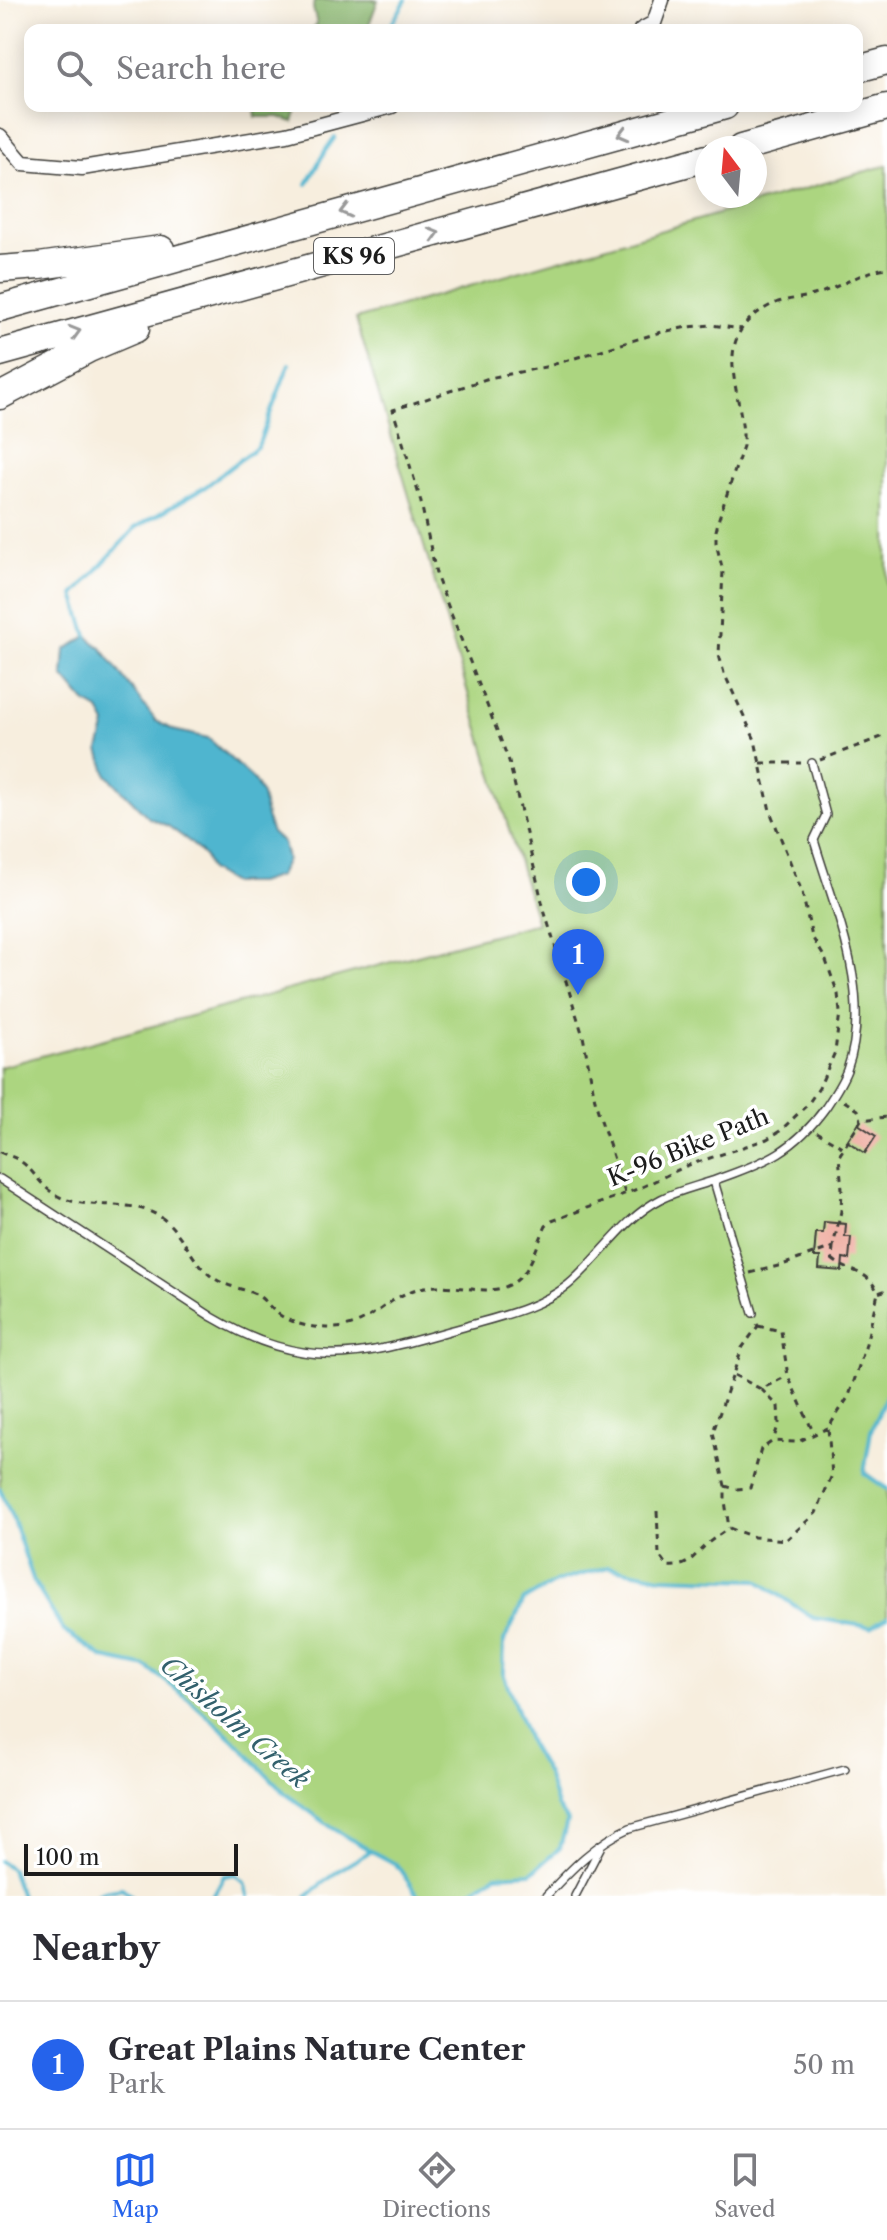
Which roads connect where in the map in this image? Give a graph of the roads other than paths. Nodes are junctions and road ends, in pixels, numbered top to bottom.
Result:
1 (662, 0) edge
2 (652, 24) edge
3 (887, 61) edge
4 (863, 67) edge
5 (887, 107) edge
6 (370, 112) edge
7 (703, 112) edge
8 (1, 140) edge
9 (767, 141) edge
10 (695, 161) edge
11 (263, 234) junction
12 (0, 269) edge
13 (237, 287) junction
14 (0, 308) edge
15 (0, 353) edge
16 (0, 396) edge
17 (812, 763) road end
18 (0, 1179) edge
19 (714, 1181) junction
20 (753, 1313) road end
21 (845, 1769) dead end
22 (601, 1846) junction
23 (546, 1896) edge
24 (575, 1896) edge

1 - 2 street
3 - 4 highway
5 - 9 highway
6 - 8 street
7 -> 11 highway, KS 96
13 -> 10 highway, KS 96
11 - 12 highway
11 - 14 highway, KS 96
15 -> 13 highway, KS 96
13 - 16 highway
17 - 19 lane
18 - 19 lane
19 - 20 lane
21 - 22 lane
22 - 23 lane
22 - 24 lane

